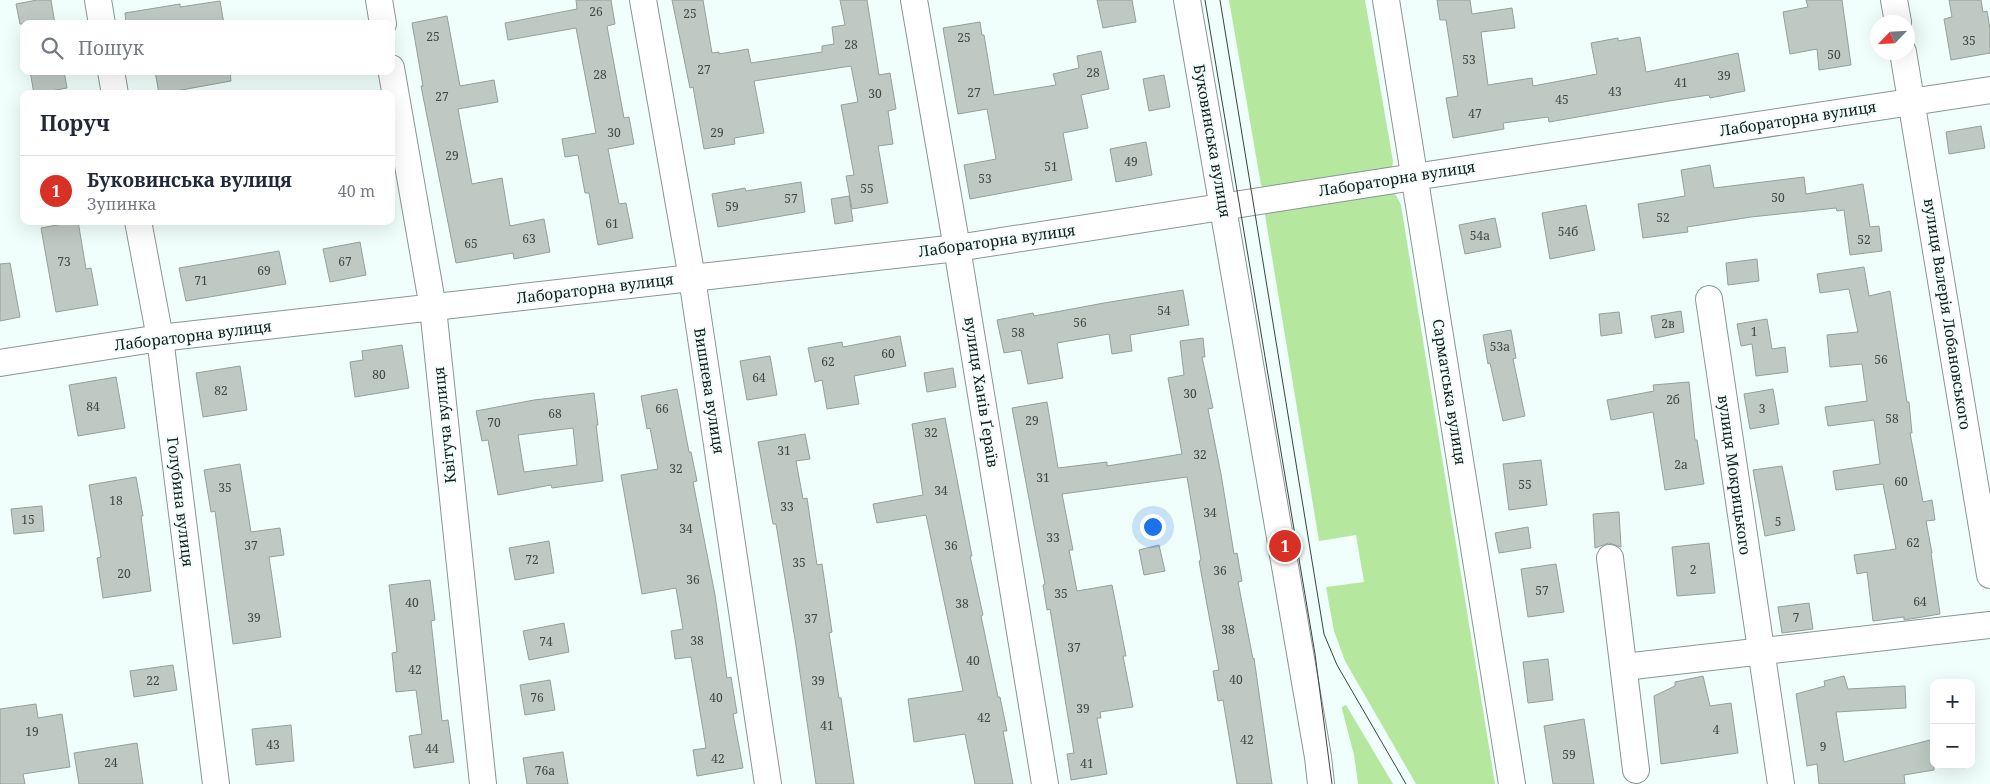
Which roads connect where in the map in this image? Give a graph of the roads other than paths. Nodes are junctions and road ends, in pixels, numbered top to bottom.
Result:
1 (98, 0) edge
2 (379, 0) edge
3 (643, 0) edge
4 (914, 0) edge
5 (1187, 0) edge
6 (1386, 0) edge
7 (1894, 0) edge
8 (1897, 15) edge
9 (101, 20) edge
10 (383, 20) edge
11 (1904, 60) edge
12 (112, 75) edge
13 (392, 75) edge
14 (114, 90) edge
15 (395, 90) edge
16 (1990, 90) edge
17 (395, 91) edge
18 (1912, 102) junction
19 (1414, 177) junction
20 (1224, 207) junction
21 (139, 225) edge
22 (957, 248) junction
23 (692, 278) junction
24 (1709, 299) dead end
25 (433, 308) junction
26 (160, 338) junction
27 (0, 363) edge
28 (1610, 558) dead end
29 (1990, 575) edge
30 (1990, 625) edge
31 (1760, 651) junction
32 (1624, 666) junction
33 (1636, 770) dead end
34 (216, 784) edge
35 (482, 784) edge
36 (768, 784) edge
37 (1045, 784) edge
38 (1320, 784) edge
39 (1512, 784) edge
40 (1780, 784) edge

1 - 9 street
2 - 10 street
3 - 23 street, Вишнева вулиця
4 - 22 street, вулиця Ханів Ґераїв
5 - 20 street, Буковинська вулиця
6 - 19 street, Сарматська вулиця
7 - 8 street
11 - 18 street, вулиця Валерія Лобановського
12 - 14 street
13 - 15 street, Квітуча вулиця
16 - 18 street, Лабораторна вулиця
17 - 25 street, Квітуча вулиця
18 - 19 street, Лабораторна вулиця
18 - 29 street, вулиця Валерія Лобановського
19 - 20 street, Лабораторна вулиця
19 - 39 street, Сарматська вулиця
20 - 22 street, Лабораторна вулиця
20 - 38 street, Буковинська вулиця
21 - 26 street, Голубина вулиця
22 - 23 street, Лабораторна вулиця
22 - 37 street, вулиця Ханів Ґераїв
23 - 25 street, Лабораторна вулиця
23 - 36 street, Вишнева вулиця
24 - 31 street, вулиця Мокрицького
25 - 26 street, Лабораторна вулиця
25 - 35 street, Квітуча вулиця
26 - 27 street, Лабораторна вулиця
26 - 34 street, Голубина вулиця
28 - 32 street
30 - 31 street
31 - 32 street
31 - 40 street, вулиця Мокрицького
32 - 33 street

